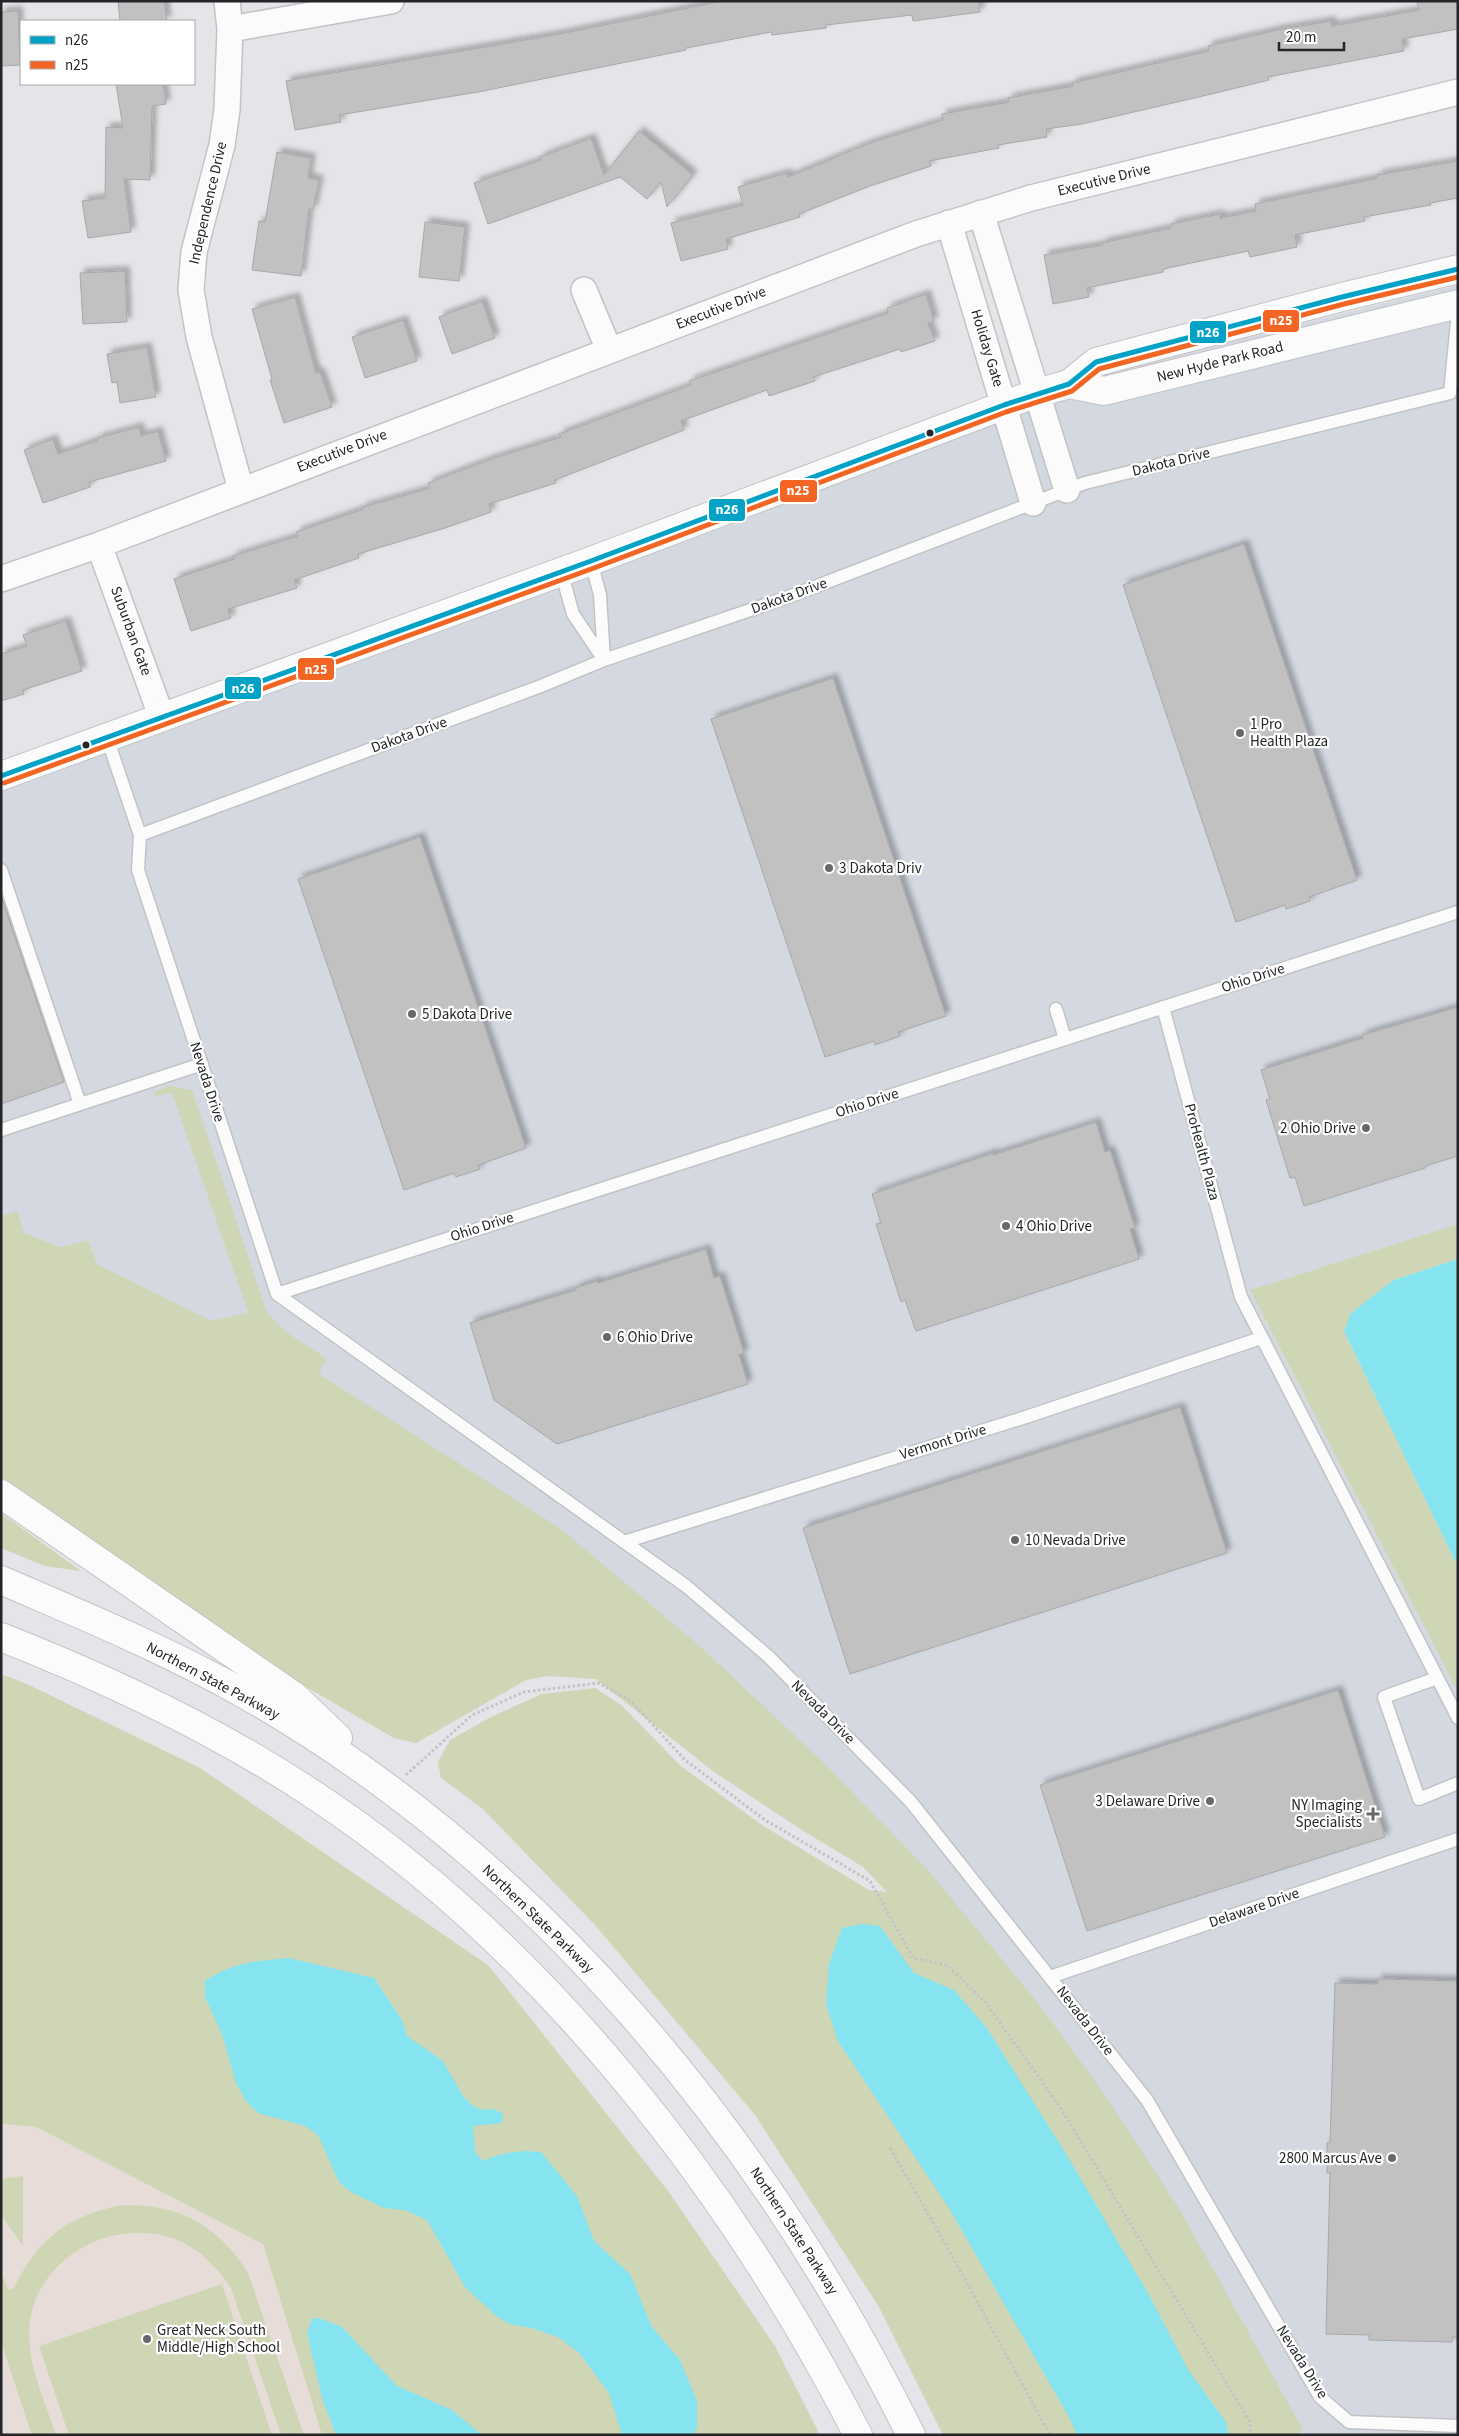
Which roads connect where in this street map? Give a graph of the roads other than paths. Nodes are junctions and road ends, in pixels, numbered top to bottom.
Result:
1 (227, 1) edge
2 (391, 1) edge
3 (230, 29) junction
4 (1458, 92) edge
5 (981, 213) junction
6 (949, 223) junction
7 (1458, 269) edge
8 (584, 290) dead end
9 (1458, 304) edge
10 (1458, 312) edge
11 (609, 350) junction
12 (1069, 384) junction
13 (1037, 393) junction
14 (1454, 398) edge
15 (1004, 405) junction
16 (241, 490) junction
17 (1067, 490) junction
18 (1033, 503) junction
19 (99, 545) junction
20 (591, 561) junction
21 (562, 572) junction
22 (1, 579) edge
23 (604, 660) junction
24 (162, 718) junction
25 (107, 738) junction
26 (1, 776) edge
27 (140, 835) junction
28 (2, 877) edge
29 (1458, 912) edge
30 (1163, 1007) junction
31 (1056, 1009) dead end
32 (1065, 1039) junction
33 (202, 1064) junction
34 (80, 1104) junction
35 (1, 1130) edge
36 (277, 1294) junction
37 (1262, 1338) junction
38 (1, 1494) edge
39 (624, 1542) junction
40 (1, 1580) edge
41 (1, 1637) edge
42 (1437, 1678) junction
43 (1458, 1718) edge
44 (1458, 1783) edge
45 (392, 1789) junction
46 (1458, 1839) edge
47 (1050, 1977) junction
48 (1458, 2426) edge
49 (858, 2435) edge
50 (911, 2435) edge

1 - 3 street, Independence Drive
2 - 3 street
3 - 16 street, Independence Drive
4 - 5 street, Executive Drive
5 - 6 street, Executive Drive
5 - 13 street
6 - 11 street, Executive Drive
6 - 15 street, Holiday Gate
7 - 12 main road, New Hyde Park Road
8 - 11 street
9 - 12 main road, New Hyde Park Road
10 - 14 lane
11 - 16 street, Executive Drive
12 - 13 main road, New Hyde Park Road
13 - 15 main road, New Hyde Park Road
13 - 17 street
14 - 17 lane, Dakota Drive
15 - 18 street, Holiday Gate
15 - 20 main road, New Hyde Park Road
16 - 19 street, Executive Drive
17 - 18 lane, Dakota Drive
18 - 23 lane, Dakota Drive
19 - 22 street, Executive Drive
19 - 24 street, Suburban Gate
20 - 21 main road, New Hyde Park Road
20 - 23 lane
21 - 23 lane
21 - 24 main road, New Hyde Park Road
23 - 27 lane, Dakota Drive
24 - 25 main road, New Hyde Park Road
25 - 26 main road, New Hyde Park Road
25 - 27 lane
27 - 33 lane, Nevada Drive
28 - 34 lane
29 - 30 lane, Ohio Drive
30 - 32 lane, Ohio Drive
30 - 37 lane, ProHealth Plaza
31 - 32 lane
32 - 36 lane, Ohio Drive
33 - 34 lane
33 - 36 lane, Nevada Drive
34 - 35 lane
36 - 39 lane, Nevada Drive
37 - 39 lane, Vermont Drive
37 - 42 lane, ProHealth Plaza
38 - 45 main road
39 - 47 lane, Nevada Drive
40 - 45 main road, Northern State Parkway
41 - 49 main road
42 - 43 lane, ProHealth Plaza
42 - 44 lane
45 - 50 main road, Northern State Parkway
46 - 47 lane, Delaware Drive
47 - 48 lane, Nevada Drive

